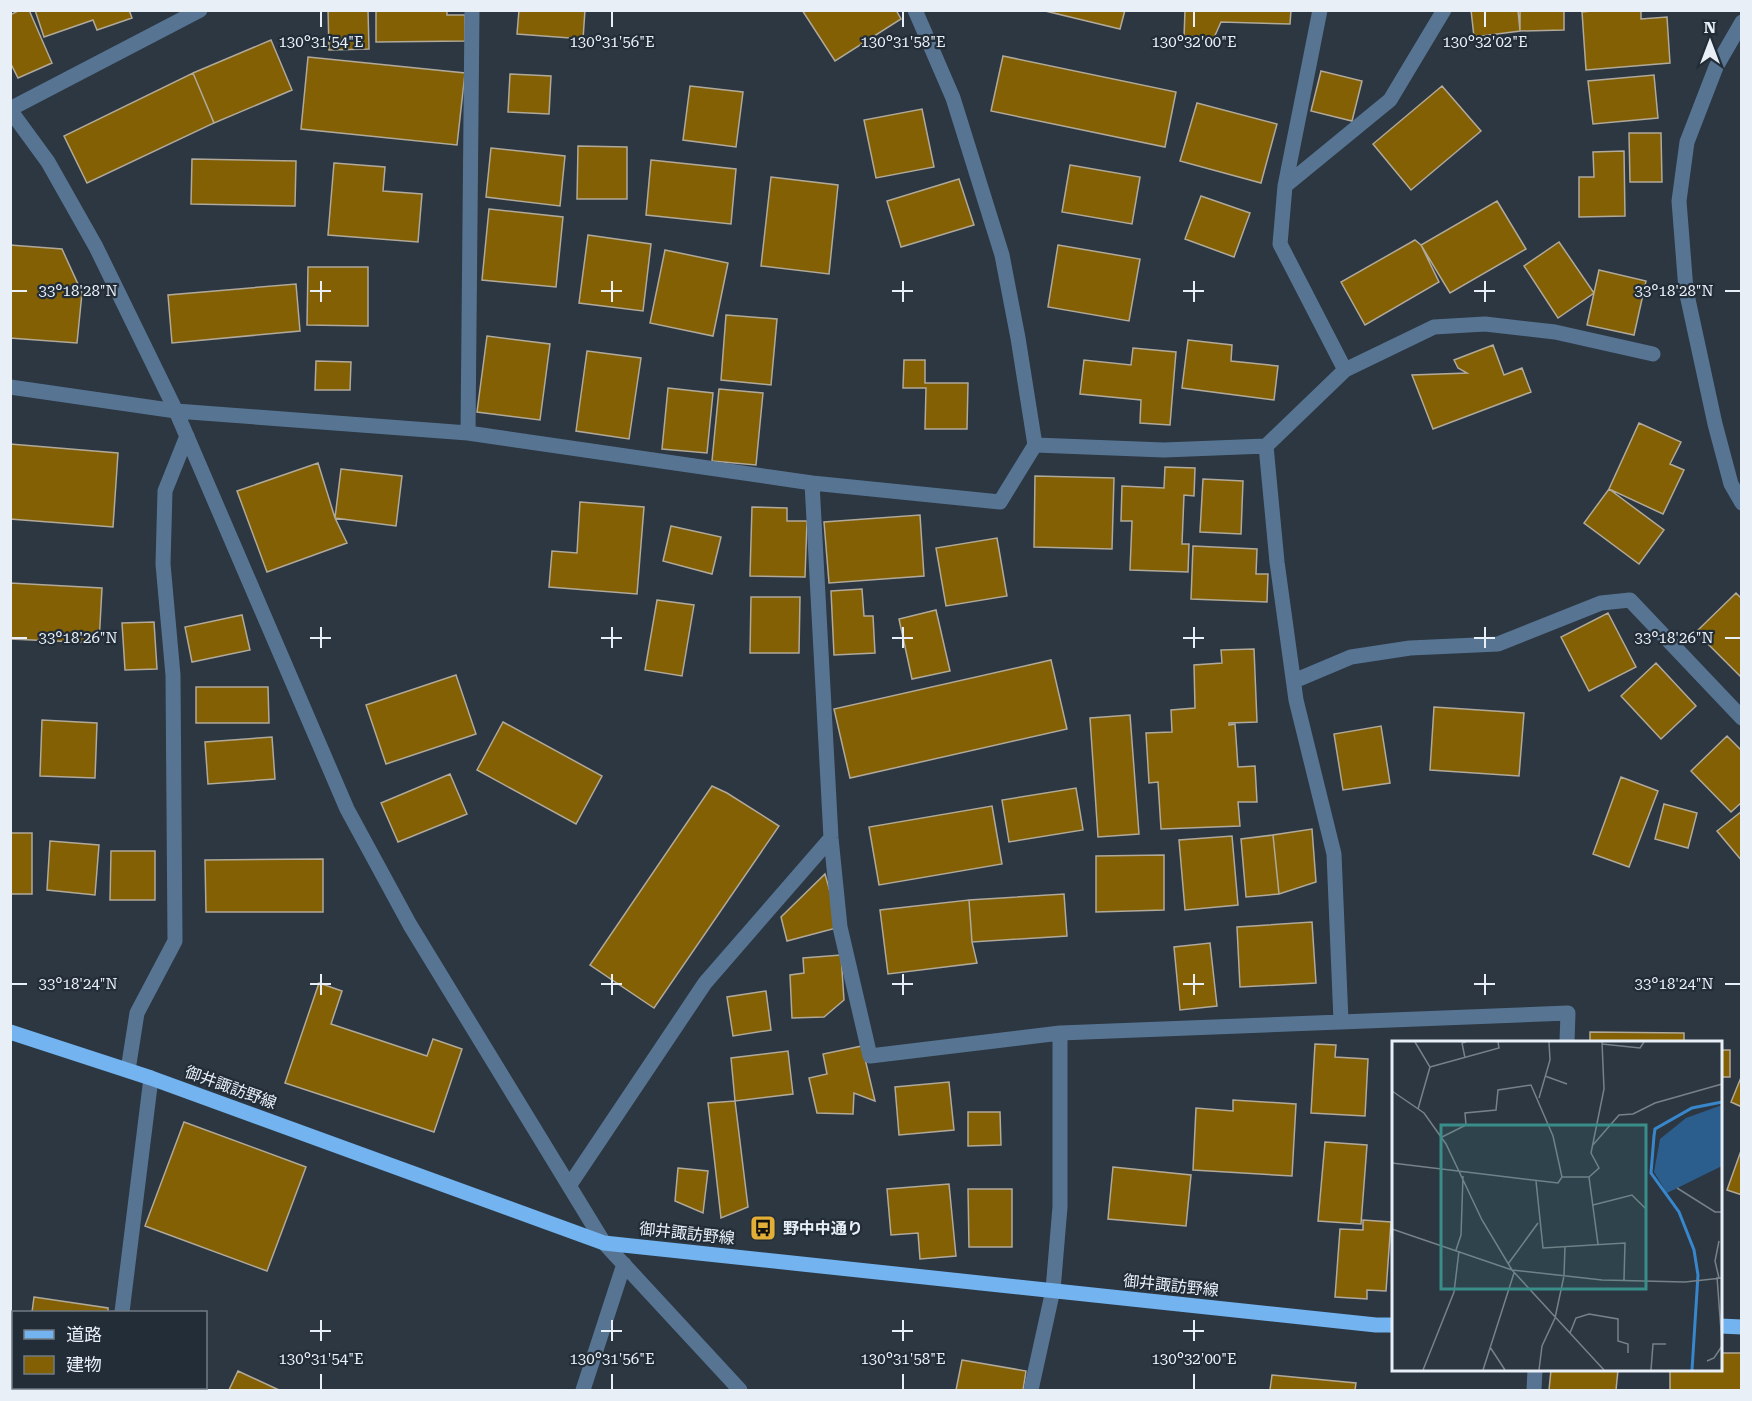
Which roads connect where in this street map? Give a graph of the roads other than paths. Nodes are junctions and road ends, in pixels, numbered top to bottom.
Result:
1 (200, 10) edge
2 (472, 10) edge
3 (915, 10) edge
4 (1320, 10) edge
5 (1444, 10) edge
6 (1742, 22) edge
7 (10, 110) edge
8 (1285, 186) junction
9 (1653, 354) dead end
10 (1345, 370) junction
11 (10, 387) edge
12 (176, 411) junction
13 (468, 433) junction
14 (188, 436) junction
15 (1035, 445) junction
16 (1266, 446) junction
17 (812, 483) junction
18 (1742, 503) edge
19 (1294, 681) junction
20 (1742, 718) edge
21 (831, 838) junction
22 (1341, 1021) junction
23 (10, 1032) edge
24 (1060, 1033) junction
25 (1567, 1041) edge
26 (128, 1070) junction
27 (151, 1078) junction
28 (569, 1186) junction
29 (604, 1243) junction
30 (624, 1264) junction
31 (1053, 1290) junction
32 (122, 1311) edge
33 (1392, 1325) edge
34 (1722, 1326) edge
35 (1742, 1327) edge
36 (1534, 1371) edge
37 (583, 1390) edge
38 (740, 1390) edge
39 (1031, 1390) edge
40 (1534, 1390) edge

1 - 7 street
2 - 13 street
3 - 15 street
4 - 8 street
5 - 8 street
6 - 18 street
7 - 12 street
8 - 10 street
9 - 10 street
10 - 16 street
11 - 12 street
12 - 13 street
12 - 14 street
13 - 17 street
14 - 26 street
14 - 28 street
15 - 16 street
15 - 17 street
16 - 19 street
17 - 21 street
19 - 20 street
19 - 22 street
21 - 24 street
21 - 28 street
22 - 24 street
22 - 25 street
23 - 26 main road, 御井諏訪野線
24 - 31 street
26 - 27 main road, 御井諏訪野線
27 - 29 main road, 御井諏訪野線
27 - 32 street
28 - 29 street
29 - 30 street
29 - 31 main road, 御井諏訪野線
30 - 37 street
30 - 38 street
31 - 33 main road, 御井諏訪野線
31 - 39 street
34 - 35 main road
36 - 40 street

